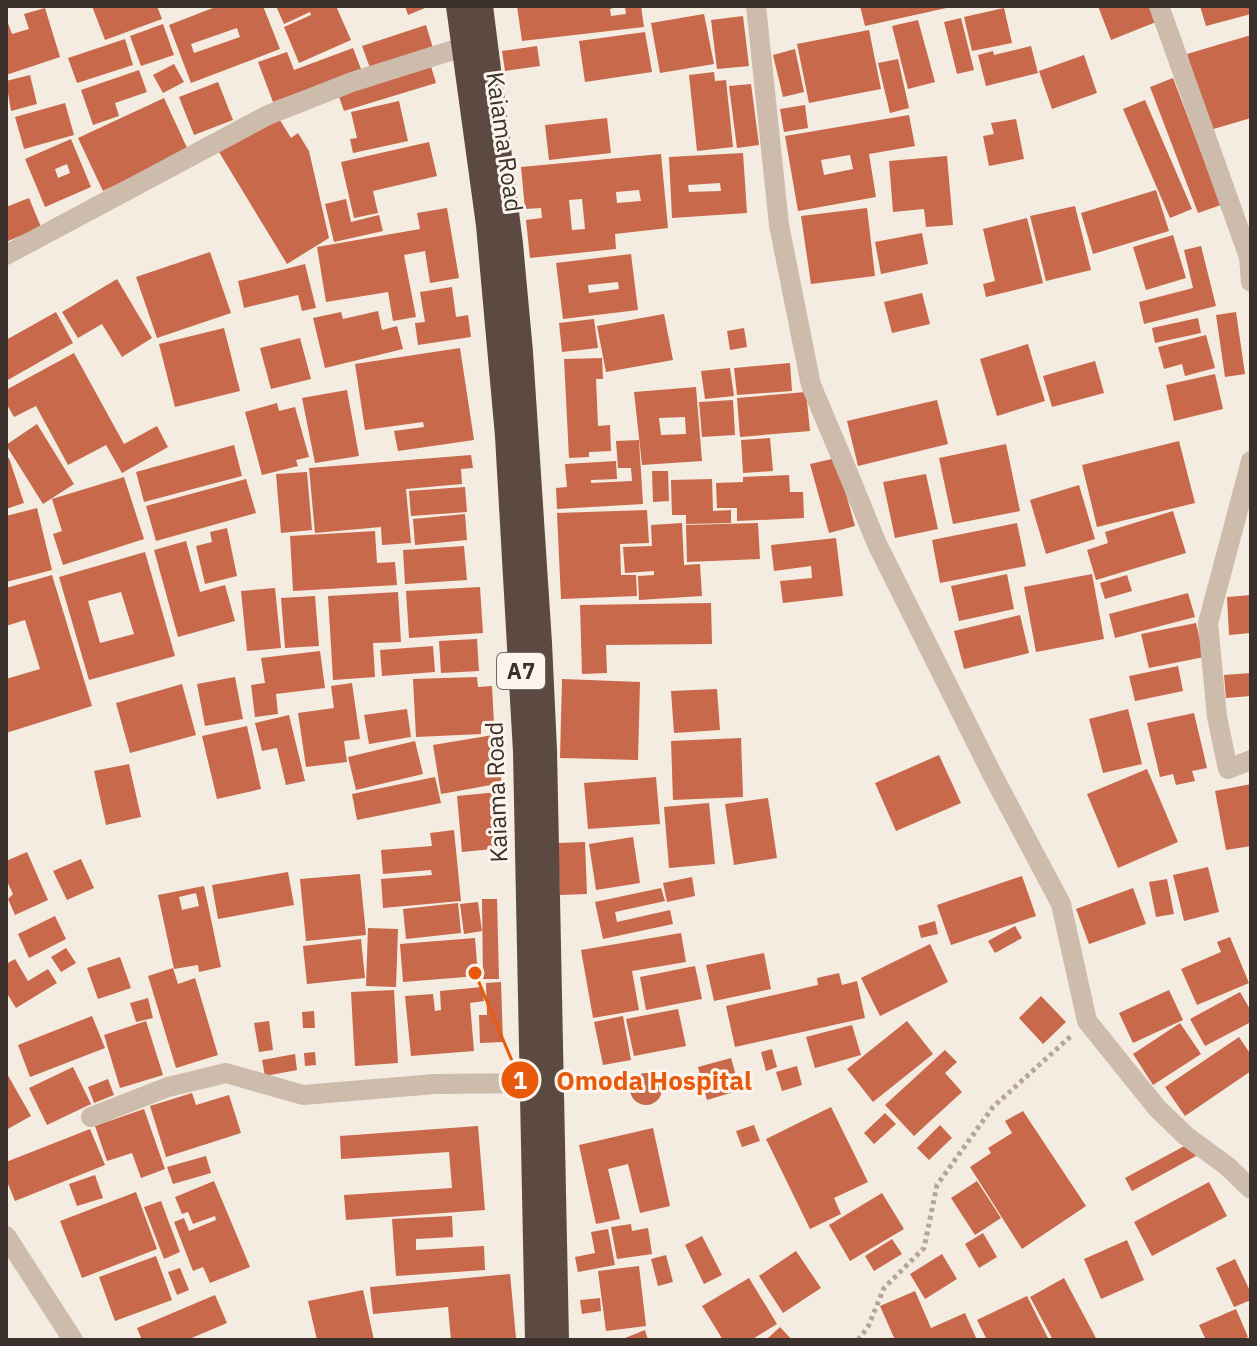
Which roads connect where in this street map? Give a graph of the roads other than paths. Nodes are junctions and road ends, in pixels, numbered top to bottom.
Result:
1 (458, 6) edge
2 (481, 6) edge
3 (756, 6) edge
4 (1159, 6) edge
5 (463, 47) junction
6 (6, 255) edge
7 (1251, 282) edge
8 (1251, 461) edge
9 (1251, 760) edge
10 (532, 1083) junction
11 (91, 1117) dead end
12 (1251, 1189) edge
13 (6, 1236) edge
14 (73, 1340) edge
15 (537, 1340) edge
16 (557, 1340) edge

1 - 5 highway, Kaiama Road / A7
2 - 16 highway, Kaiama Road / A7
3 - 12 street
4 - 7 street
5 - 6 street
5 - 10 highway, Kaiama Road / A7
8 - 9 street
10 - 11 street
10 - 15 highway, Kaiama Road / A7
13 - 14 street

